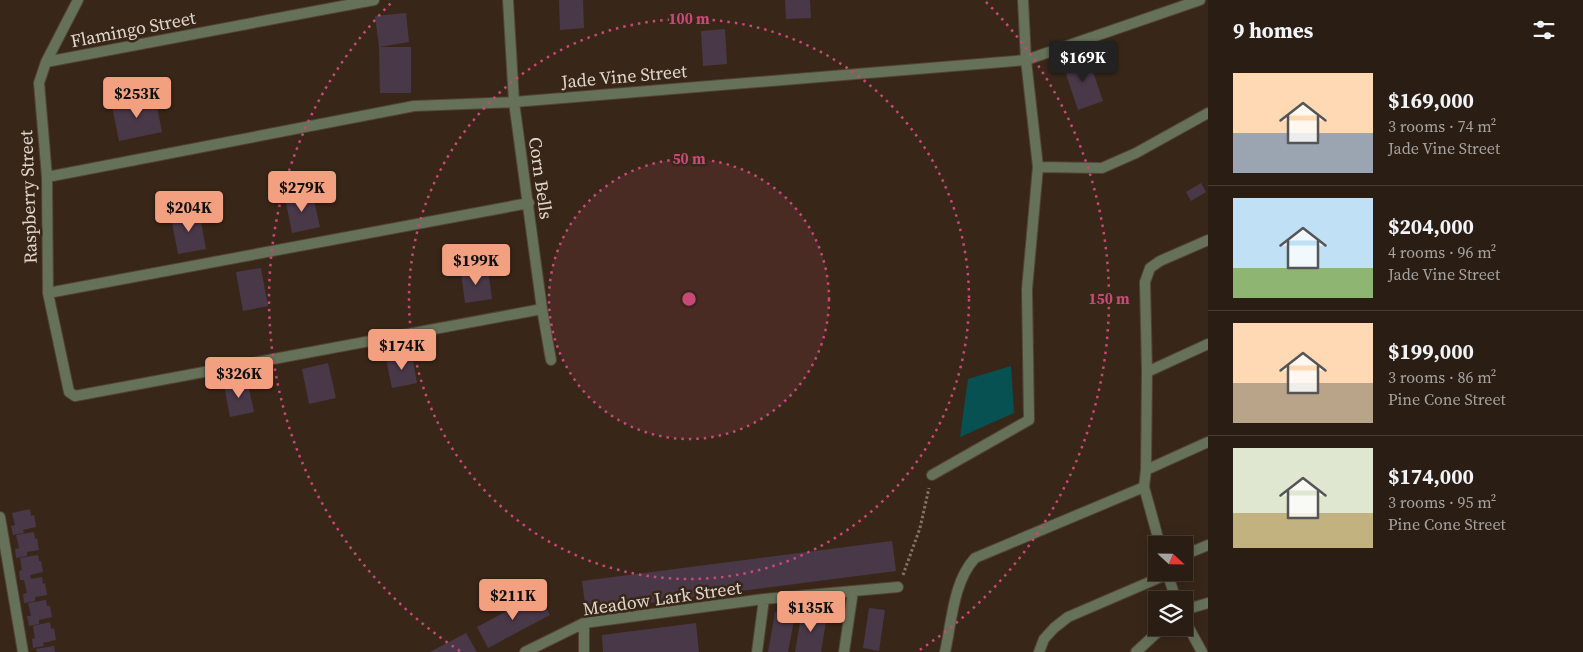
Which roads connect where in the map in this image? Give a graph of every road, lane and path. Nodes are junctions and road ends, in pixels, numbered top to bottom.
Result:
1 (78, 0) edge
2 (374, 0) edge
3 (508, 0) edge
4 (1023, 0) edge
5 (1200, 0) edge
6 (1026, 60) junction
7 (46, 62) junction
8 (514, 102) junction
9 (1208, 113) edge
10 (1038, 167) junction
11 (46, 178) junction
12 (529, 203) junction
13 (1208, 240) edge
14 (48, 293) junction
15 (542, 309) junction
16 (1208, 344) edge
17 (551, 360) dead end
18 (1147, 372) junction
19 (1208, 442) edge
20 (1146, 470) junction
21 (932, 475) joint
22 (1144, 487) junction
23 (0, 517) edge
24 (1158, 536) edge
25 (1208, 544) edge
26 (1193, 551) edge
27 (1152, 581) edge
28 (898, 587) joint
29 (854, 592) junction
30 (764, 599) junction
31 (1208, 603) edge
32 (1193, 607) edge
33 (584, 623) junction
34 (1153, 636) edge
35 (1193, 636) edge
36 (23, 652) edge
37 (525, 652) edge
38 (584, 652) edge
39 (757, 652) edge
40 (844, 652) edge
41 (945, 652) edge
42 (1039, 652) edge
43 (1136, 652) edge
44 (1202, 652) edge

1 - 7 street, Raspberry Street
2 - 7 street, Flamingo Street
3 - 8 street, Corn Bells
4 - 6 street
5 - 6 street, Jade Vine Street
6 - 8 street, Jade Vine Street
6 - 10 street
7 - 11 street, Raspberry Street
8 - 11 street, Jade Vine Street
8 - 12 street, Corn Bells
9 - 10 street
10 - 21 street
11 - 14 street, Raspberry Street
12 - 14 street
12 - 15 street, Corn Bells
13 - 18 street
14 - 15 street, Raspberry Street
15 - 17 street, Corn Bells
16 - 18 street
18 - 20 street
19 - 20 street
20 - 22 street
21 - 28 path
22 - 24 street
22 - 41 street
23 - 36 street
25 - 26 street
27 - 42 street
28 - 29 street, Meadow Lark Street
29 - 30 street, Meadow Lark Street
29 - 40 street
30 - 33 street, Meadow Lark Street
30 - 39 street
31 - 32 street
33 - 37 street, Meadow Lark Street
33 - 38 street
34 - 43 street
35 - 44 street

